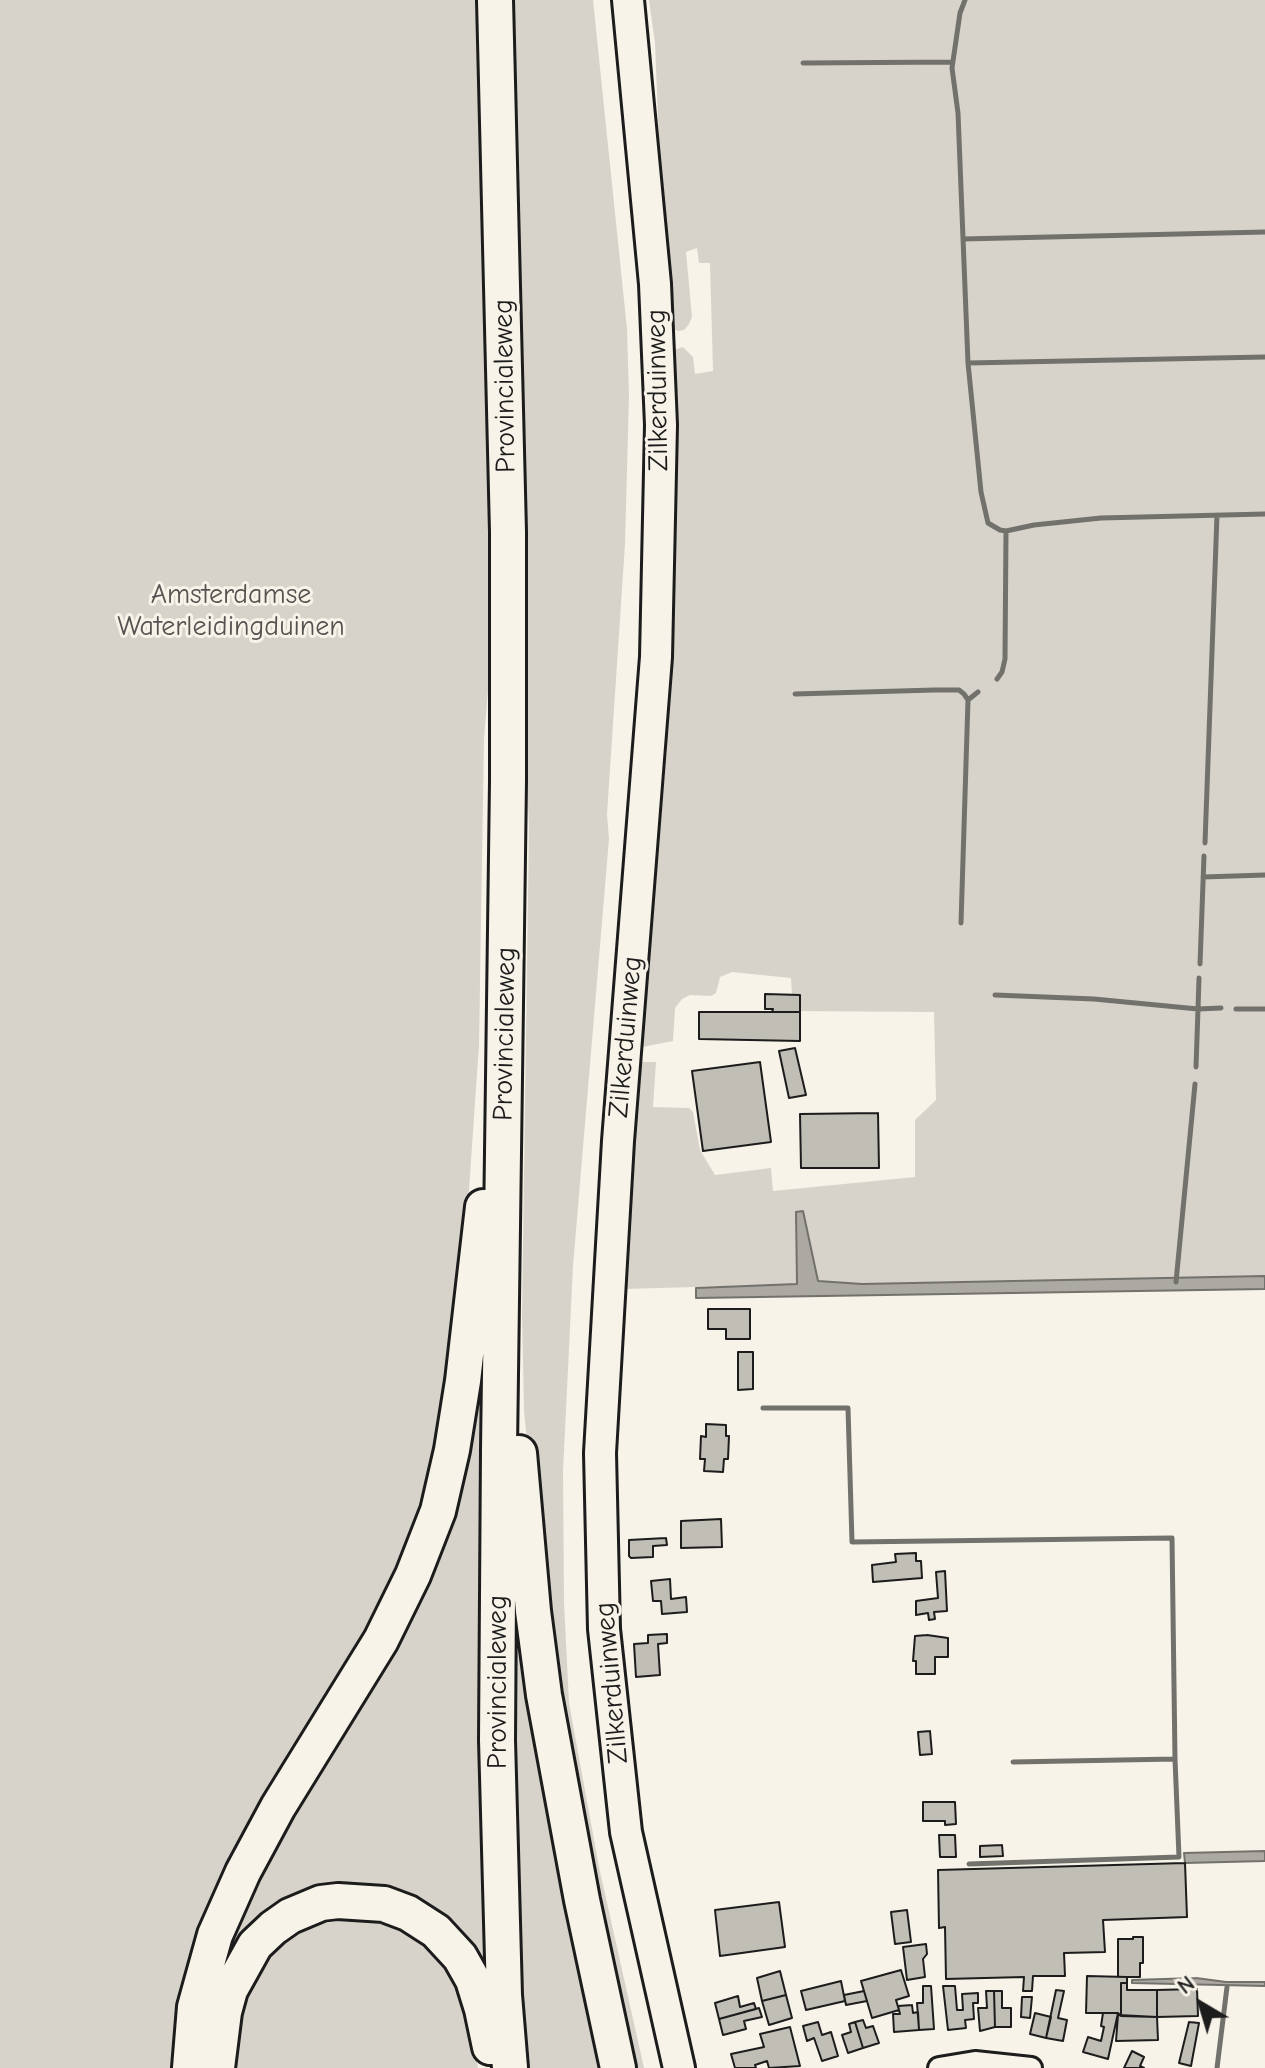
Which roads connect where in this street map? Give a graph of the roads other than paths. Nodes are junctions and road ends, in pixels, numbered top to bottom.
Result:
1 (495, 0) edge
2 (628, 0) edge
3 (505, 1084) junction
4 (502, 1290) junction
5 (190, 2068) edge
6 (217, 2068) edge
7 (493, 2068) edge
8 (510, 2068) edge
9 (618, 2068) edge
10 (679, 2068) edge
11 (939, 2068) edge
12 (1031, 2068) edge

1 - 3 main road, Provincialeweg
2 - 10 street, Zilkerduinweg
3 - 4 main road, Provincialeweg
3 - 5 main road
4 - 8 main road, Provincialeweg
4 - 9 main road
6 - 7 main road
11 - 12 street

